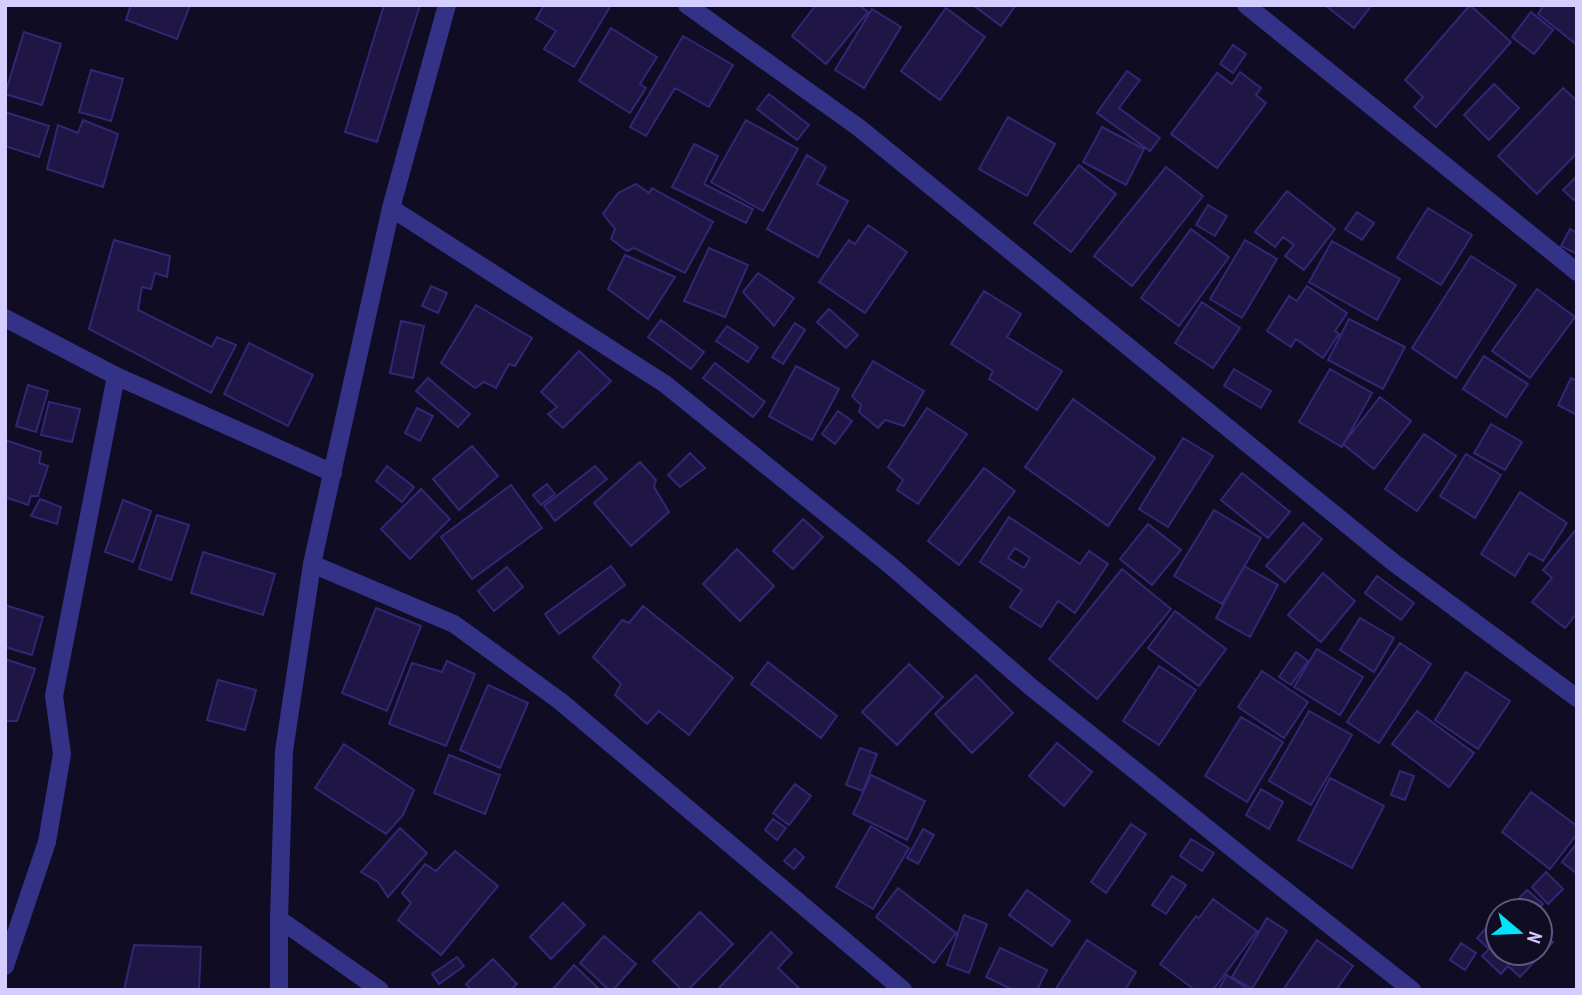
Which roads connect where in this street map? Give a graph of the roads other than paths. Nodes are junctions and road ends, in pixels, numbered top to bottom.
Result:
1 (447, 5) edge
2 (687, 5) edge
3 (1246, 5) edge
4 (391, 208) junction
5 (1577, 272) edge
6 (5, 318) edge
7 (116, 376) junction
8 (333, 473) junction
9 (313, 564) junction
10 (1577, 698) edge
11 (279, 919) junction
12 (5, 966) edge
13 (279, 990) edge
14 (380, 990) edge
15 (903, 990) edge
16 (1412, 990) edge

1 - 4 street
2 - 10 street
3 - 5 street
4 - 8 street
4 - 16 street
6 - 7 street
7 - 8 street
7 - 12 street
8 - 9 street
9 - 11 street
9 - 15 street
11 - 13 street
11 - 14 street

